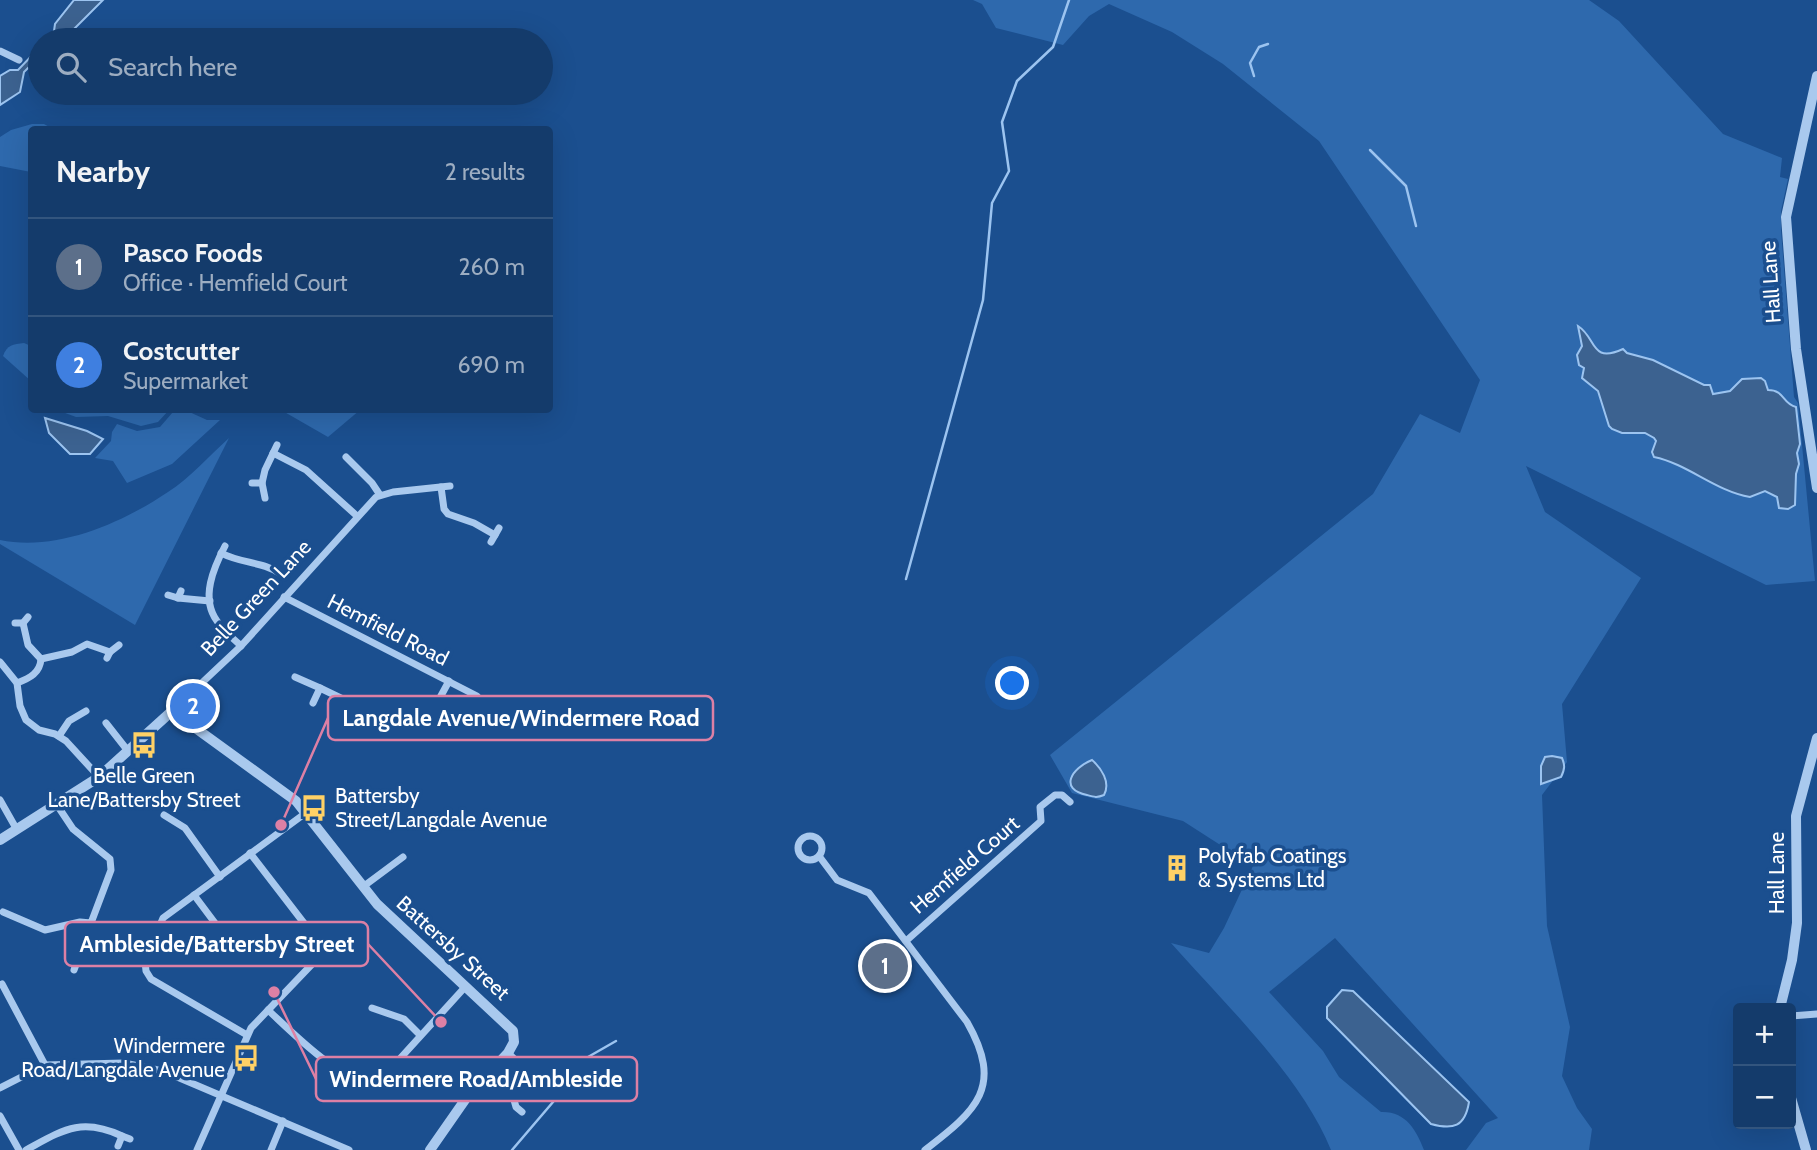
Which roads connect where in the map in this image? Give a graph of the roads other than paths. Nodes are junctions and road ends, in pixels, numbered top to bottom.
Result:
1 (0, 51) edge
2 (19, 60) dead end
3 (1817, 76) edge
4 (277, 445) dead end
5 (273, 453) junction
6 (346, 457) dead end
7 (252, 483) dead end
8 (262, 483) junction
9 (450, 486) dead end
10 (441, 487) junction
11 (1817, 488) edge
12 (380, 495) junction
13 (265, 498) dead end
14 (357, 516) junction
15 (495, 535) dead end
16 (281, 574) dead end
17 (168, 595) dead end
18 (284, 597) junction
19 (211, 601) junction
20 (22, 621) dead end
21 (118, 645) dead end
22 (241, 646) junction
23 (41, 659) junction
24 (0, 662) edge
25 (295, 677) dead end
26 (449, 681) junction
27 (17, 683) junction
28 (320, 688) junction
29 (477, 696) dead end
30 (313, 703) dead end
31 (172, 710) junction
32 (86, 711) dead end
33 (73, 718) junction
34 (106, 723) dead end
35 (79, 727) dead end
36 (59, 736) junction
37 (1817, 738) edge
38 (128, 751) junction
39 (99, 776) junction
40 (0, 800) edge
41 (1070, 802) dead end
42 (57, 805) junction
43 (307, 812) junction
44 (179, 813) dead end
45 (164, 814) dead end
46 (176, 822) junction
47 (17, 830) junction
48 (0, 840) edge
49 (250, 853) junction
50 (819, 856) dead end
51 (403, 857) dead end
52 (220, 877) junction
53 (364, 886) junction
54 (194, 895) junction
55 (3, 912) dead end
56 (90, 923) junction
57 (906, 940) junction
58 (230, 943) dead end
59 (74, 970) dead end
60 (2, 984) dead end
61 (466, 986) junction
62 (1781, 1003) edge
63 (372, 1008) dead end
64 (268, 1010) junction
65 (1817, 1014) edge
66 (1796, 1016) edge
67 (247, 1035) junction
68 (420, 1035) junction
69 (508, 1053) junction
70 (626, 1063) dead end
71 (45, 1065) junction
72 (532, 1075) junction
73 (570, 1084) junction
74 (0, 1088) edge
75 (221, 1095) junction
76 (569, 1098) dead end
77 (522, 1112) dead end
78 (1796, 1115) edge
79 (0, 1116) edge
80 (283, 1121) junction
81 (118, 1146) dead end
82 (344, 1149) edge
83 (19, 1150) edge
84 (26, 1150) edge
85 (197, 1150) edge
86 (271, 1150) edge
87 (430, 1150) edge
88 (925, 1150) edge
89 (1806, 1150) edge

1 - 2 street
3 - 11 street, Hall Lane
4 - 5 street
5 - 8 street
5 - 14 street
6 - 12 street
7 - 8 street
8 - 13 street
9 - 10 street
10 - 12 street
10 - 15 street
12 - 14 street, Belle Green Lane
14 - 18 street, Belle Green Lane
16 - 19 street
17 - 19 street
18 - 22 street, Belle Green Lane
18 - 26 street, Hemfield Road
19 - 22 street
20 - 23 street
21 - 23 street
22 - 31 street, Belle Green Lane
23 - 27 street
24 - 27 street
25 - 28 street
26 - 28 street
26 - 29 street, Hemfield Road
27 - 36 street
28 - 30 street
31 - 38 street, Belle Green Lane
31 - 43 street, Battersby Street
32 - 33 street
33 - 35 street
33 - 36 street
34 - 38 street
36 - 39 street
37 - 62 street, Hall Lane
38 - 39 street, Belle Green Lane
39 - 42 street, Belle Green Lane
40 - 47 street
41 - 57 street, Hemfield Court
42 - 47 street, Belle Green Lane
42 - 56 street
43 - 49 street
43 - 53 street, Battersby Street
44 - 46 street
45 - 46 street
46 - 52 street
47 - 48 street, Belle Green Lane
49 - 52 street
49 - 64 street
50 - 57 street
51 - 53 street, Battersby Street
52 - 54 street
53 - 61 street, Battersby Street
54 - 58 street
54 - 67 street
55 - 56 street
56 - 59 street
57 - 88 street
60 - 71 street
61 - 68 street
61 - 69 street, Battersby Street
63 - 68 street
64 - 67 street
64 - 68 street
65 - 66 street
67 - 75 street
69 - 72 street
69 - 87 street
70 - 73 street
71 - 74 street
71 - 75 street
72 - 73 street
72 - 77 street
73 - 76 street
75 - 80 street
75 - 85 street
78 - 89 street
79 - 83 street
80 - 82 street
80 - 86 street
81 - 84 street

